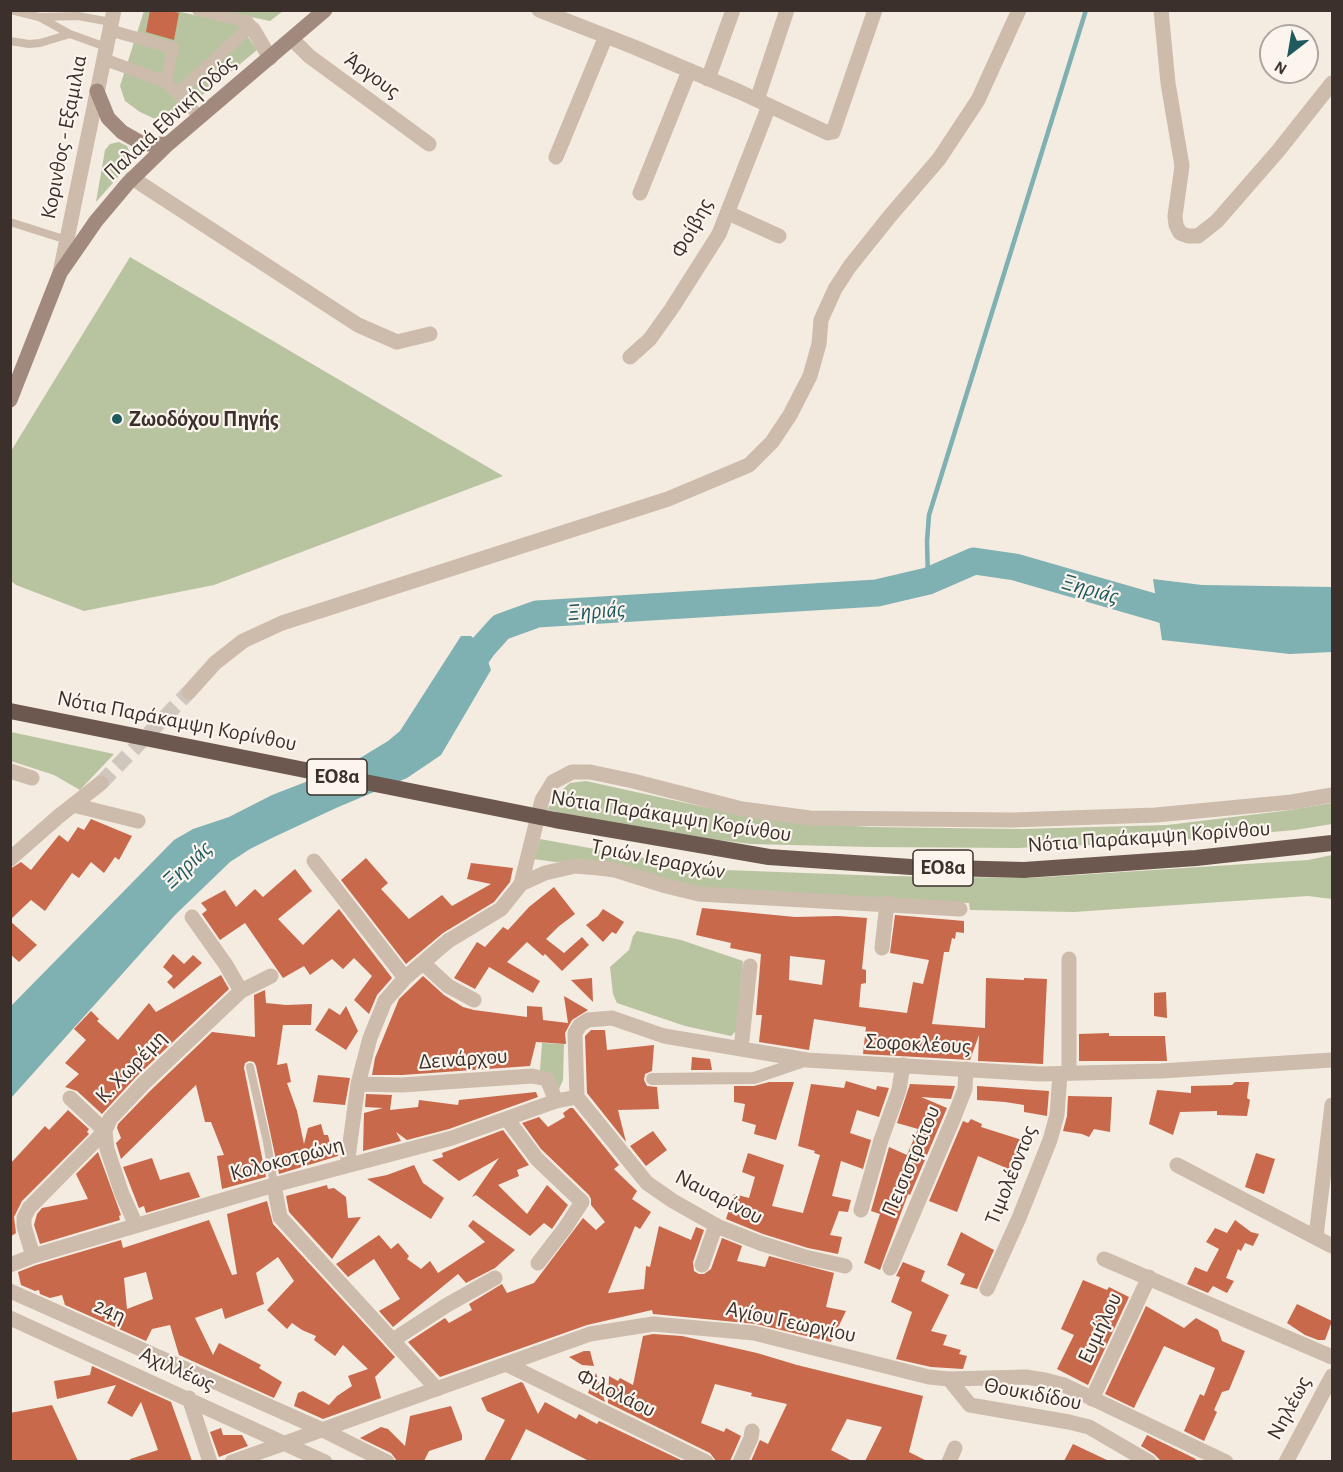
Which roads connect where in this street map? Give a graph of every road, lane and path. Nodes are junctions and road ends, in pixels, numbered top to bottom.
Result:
1 (11, 10) edge
2 (198, 10) edge
3 (325, 10) edge
4 (539, 10) edge
5 (733, 10) edge
6 (787, 10) edge
7 (875, 10) edge
8 (1019, 10) edge
9 (1161, 10) edge
10 (39, 17) junction
11 (111, 21) edge
12 (252, 28) junction
13 (70, 34) junction
14 (606, 36) junction
15 (292, 39) junction
16 (10, 41) edge
17 (104, 53) junction
18 (270, 58) junction
19 (689, 71) junction
20 (708, 79) junction
21 (166, 82) junction
22 (1332, 83) edge
23 (97, 91) junction
24 (177, 94) junction
25 (763, 103) junction
26 (200, 117) junction
27 (168, 144) junction
28 (429, 144) dead end
29 (556, 157) dead end
30 (132, 178) junction
31 (640, 194) dead end
32 (728, 213) junction
33 (10, 222) edge
34 (779, 236) dead end
35 (67, 240) junction
36 (60, 273) junction
37 (430, 334) dead end
38 (630, 357) dead end
39 (10, 400) edge
40 (189, 692) tunnel mouth
41 (10, 711) edge
42 (10, 771) edge
43 (32, 778) dead end
44 (101, 783) tunnel mouth
45 (1332, 795) edge
46 (73, 805) junction
47 (138, 821) dead end
48 (1332, 843) edge
49 (10, 859) edge
50 (314, 861) dead end
51 (521, 884) junction
52 (887, 903) junction
53 (960, 909) dead end
54 (192, 916) dead end
55 (882, 948) dead end
56 (1069, 959) dead end
57 (423, 963) junction
58 (750, 966) dead end
59 (271, 976) dead end
60 (405, 978) junction
61 (241, 991) junction
62 (474, 1000) dead end
63 (741, 1048) junction
64 (807, 1060) junction
65 (1332, 1060) edge
66 (903, 1065) junction
67 (250, 1067) dead end
68 (966, 1069) junction
69 (1065, 1073) junction
70 (652, 1079) dead end
71 (358, 1084) junction
72 (577, 1097) junction
73 (70, 1098) dead end
74 (556, 1101) junction
75 (1332, 1105) edge
76 (507, 1119) junction
77 (105, 1131) junction
78 (347, 1165) junction
79 (1177, 1165) dead end
80 (274, 1185) junction
81 (861, 1210) dead end
82 (716, 1225) junction
83 (136, 1226) junction
84 (1316, 1236) junction
85 (1332, 1246) edge
86 (33, 1256) junction
87 (1104, 1259) dead end
88 (538, 1263) dead end
89 (10, 1265) edge
90 (702, 1265) dead end
91 (845, 1266) dead end
92 (890, 1268) dead end
93 (1149, 1277) junction
94 (495, 1278) dead end
95 (987, 1289) dead end
96 (10, 1291) edge
97 (10, 1318) edge
98 (393, 1340) junction
99 (1332, 1357) edge
100 (506, 1364) junction
101 (1332, 1376) edge
102 (949, 1379) junction
103 (437, 1389) junction
104 (189, 1398) junction
105 (1092, 1399) junction
106 (752, 1431) dead end
107 (316, 1432) junction
108 (285, 1443) junction
109 (210, 1461) edge
110 (232, 1461) edge
111 (325, 1461) edge
112 (387, 1461) edge
113 (706, 1461) edge
114 (740, 1461) edge
115 (1149, 1461) edge
116 (1226, 1461) edge
117 (1286, 1461) edge

1 - 10 lane
2 - 12 street
3 - 15 main road, Παλαιά Εθνική Οδός
4 - 14 street
5 - 20 street
6 - 25 street, Φοίβης
7 - 25 street
8 - 40 street
9 - 22 street
10 - 11 lane
10 - 13 lane
11 - 17 street, Κορινθος - Εξαμιλια
11 - 21 street
12 - 18 street
12 - 24 street
13 - 16 lane
13 - 17 lane
14 - 19 street
14 - 29 street
15 - 18 main road, Παλαιά Εθνική Οδός
15 - 28 street, Άργους
17 - 21 street
17 - 23 street, Κορινθος - Εξαμιλια
18 - 26 main road, Παλαιά Εθνική Οδός
19 - 20 street
19 - 31 street
20 - 25 street
21 - 24 street
23 - 27 main road
23 - 35 street, Κορινθος - Εξαμιλια
24 - 26 street
25 - 32 street, Φοίβης
26 - 27 main road, Παλαιά Εθνική Οδός
27 - 30 main road, Παλαιά Εθνική Οδός
30 - 36 main road, Παλαιά Εθνική Οδός
30 - 37 street
32 - 34 street
32 - 38 street, Φοίβης
33 - 35 lane
35 - 36 street, Κορινθος - Εξαμιλια
36 - 39 main road, Παλαιά Εθνική Οδός
41 - 48 highway, Νότια Παράκαμψη Κορίνθου / ΕΟ8α
42 - 43 street
44 - 46 street
45 - 51 street
46 - 47 street
46 - 49 street
50 - 60 street
51 - 52 street, Τριών Ιεραρχών
51 - 57 street, Τριών Ιεραρχών
52 - 53 street, Τριών Ιεραρχών
52 - 55 street
54 - 61 street
56 - 69 street, Τιμολέοντος
57 - 60 street, Τριών Ιεραρχών
57 - 62 street
58 - 63 street
59 - 61 street, Κ. Χωρέμη
60 - 71 street, Τριών Ιεραρχών
61 - 77 street, Κ. Χωρέμη
63 - 64 street, Σοφοκλέους
63 - 72 street, Σοφοκλέους
64 - 66 street, Σοφοκλέους
64 - 70 street
65 - 69 street, Σοφοκλέους
66 - 68 street, Σοφοκλέους
66 - 81 street
67 - 80 lane
68 - 69 street, Σοφοκλέους
68 - 92 street, Πεισιστράτου
69 - 95 street, Τιμολέοντος
71 - 74 street, Δεινάρχου
71 - 78 street, Τριών Ιεραρχών
72 - 74 street, Κολοκοτρώνη
72 - 82 street, Ναυαρίνου
73 - 77 street
74 - 76 street, Κολοκοτρώνη
75 - 84 street
76 - 78 street, Κολοκοτρώνη
76 - 88 street
77 - 83 street, Κ. Χωρέμη
77 - 86 street
78 - 80 street, Κολοκοτρώνη
79 - 84 street
80 - 83 street, Κολοκοτρώνη
80 - 98 street
82 - 90 street
82 - 91 street, Ναυαρίνου
83 - 86 street, Κολοκοτρώνη
84 - 85 street
86 - 89 street, Κολοκοτρώνη
87 - 93 street
93 - 99 street
93 - 105 street, Ευμήλου
94 - 98 street
96 - 107 street, 24η
97 - 104 street, Αχιλλέως
98 - 103 street
100 - 102 street, Αγίου Γεωργίου
100 - 103 street, Αγίου Γεωργίου
100 - 113 street, Φιλολάου
101 - 117 street, Νηλέως
102 - 105 street, Αγίου Γεωργίου
102 - 115 street, Θουκιδίδου
103 - 107 street, Αγίου Γεωργίου
104 - 108 street, Αχιλλέως
104 - 109 street
105 - 116 street, Αγίου Γεωργίου
106 - 114 street
107 - 108 street, Αγίου Γεωργίου
107 - 112 street
108 - 110 street, Αγίου Γεωργίου
108 - 111 street, Αχιλλέως

